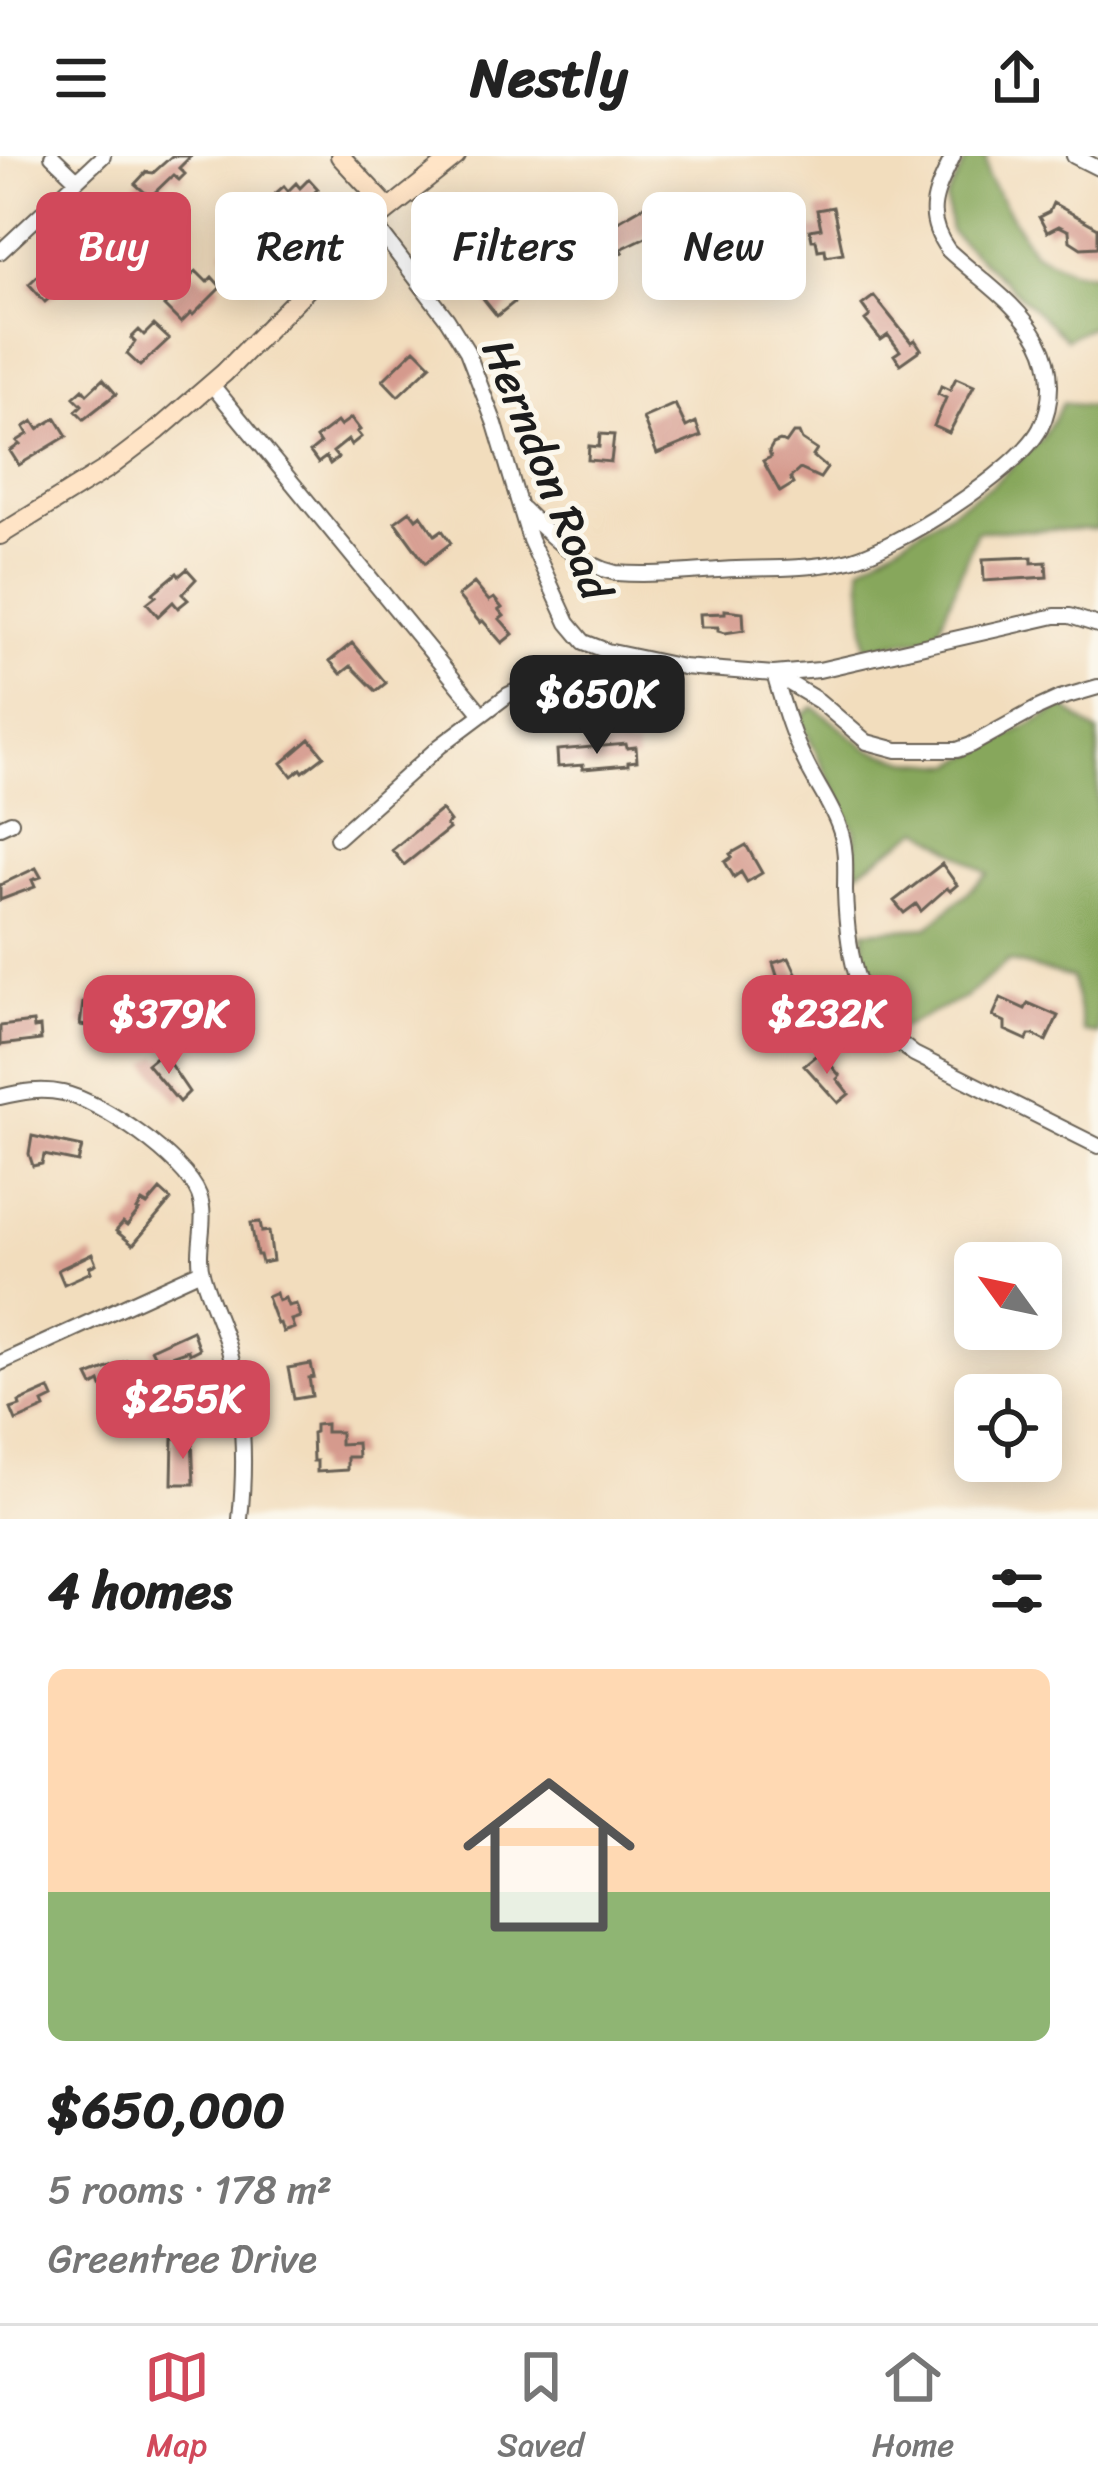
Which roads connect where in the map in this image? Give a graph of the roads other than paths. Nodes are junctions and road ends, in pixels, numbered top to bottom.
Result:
1 (52, 156) edge
2 (103, 156) edge
3 (340, 156) edge
4 (457, 156) edge
5 (953, 156) edge
6 (1074, 156) edge
7 (1098, 168) edge
8 (77, 179) junction
9 (365, 192) edge
10 (387, 210) edge
11 (387, 224) edge
12 (0, 252) edge
13 (296, 300) edge
14 (212, 385) junction
15 (520, 506) junction
16 (0, 535) edge
17 (1098, 626) edge
18 (656, 661) junction
19 (774, 674) junction
20 (1098, 687) edge
21 (482, 714) junction
22 (338, 838) dead end
23 (0, 1097) edge
24 (1098, 1146) edge
25 (201, 1270) junction
26 (0, 1364) edge
27 (240, 1519) edge

1 - 8 street
2 - 8 street
3 - 9 main road
4 - 10 main road
5 - 15 street
6 - 7 street
8 - 12 street
11 - 15 street, Herndon Road
13 - 14 main road
14 - 16 main road
14 - 21 street
15 - 18 street, Herndon Road
17 - 19 street
18 - 19 street, Herndon Road
18 - 21 street
19 - 20 street, Herndon Road
19 - 24 street
21 - 22 street
23 - 25 street
25 - 26 street
25 - 27 street

